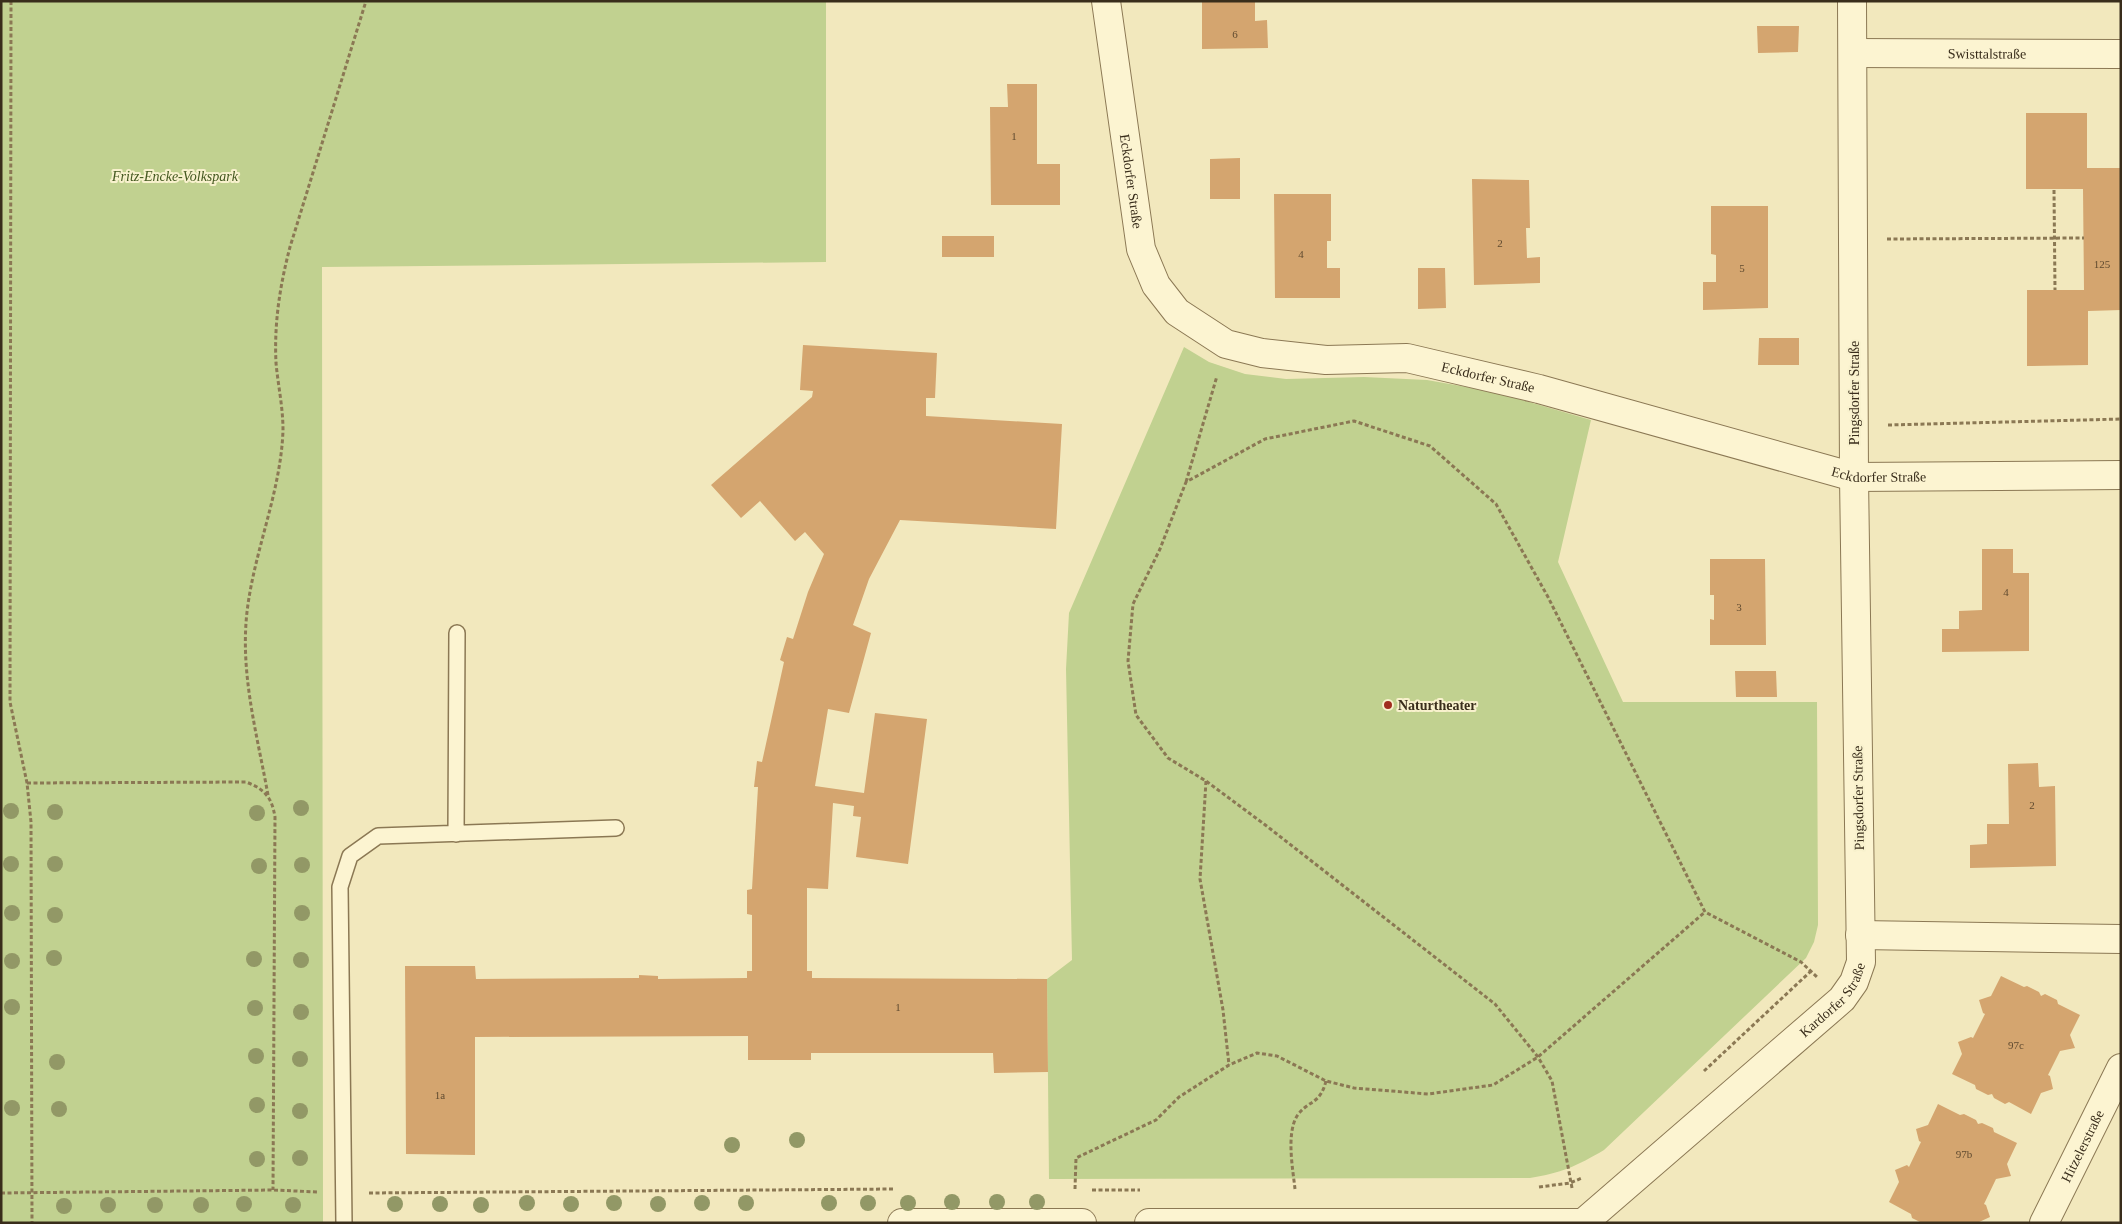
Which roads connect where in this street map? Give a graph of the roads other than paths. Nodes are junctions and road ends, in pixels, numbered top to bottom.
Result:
1 (1106, 1) edge
2 (1852, 1) edge
3 (1853, 52) junction
4 (2121, 54) edge
5 (2121, 475) edge
6 (1854, 477) junction
7 (457, 633) dead end
8 (616, 828) dead end
9 (456, 834) junction
10 (1860, 935) junction
11 (2121, 939) edge
12 (2121, 1068) edge
13 (1078, 1222) edge
14 (344, 1223) edge
15 (902, 1223) edge
16 (1149, 1223) edge
17 (1582, 1223) edge
18 (2044, 1223) edge

1 - 6 street, Eckdorfer Straße
2 - 3 street, Pingsdorfer Straße
3 - 4 street, Swisttalstraße
3 - 6 street, Pingsdorfer Straße
5 - 6 street, Eckdorfer Straße
6 - 10 street, Pingsdorfer Straße
7 - 9 lane
8 - 9 lane
9 - 14 lane
10 - 11 street
10 - 17 street, Kardorfer Straße
12 - 18 street, Hitzelerstraße
13 - 15 street
16 - 17 street

